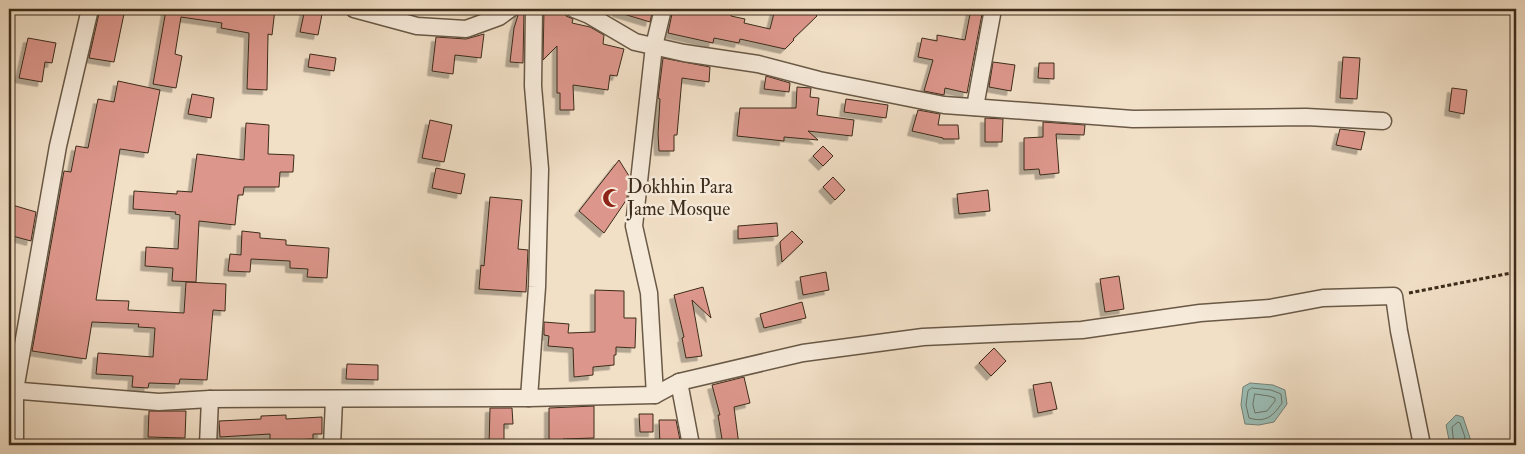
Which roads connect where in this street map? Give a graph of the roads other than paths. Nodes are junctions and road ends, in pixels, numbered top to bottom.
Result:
1 (90, 9) edge
2 (354, 9) edge
3 (510, 9) edge
4 (534, 9) edge
5 (574, 9) edge
6 (663, 9) edge
7 (993, 9) edge
8 (654, 46) junction
9 (975, 107) junction
10 (1383, 120) dead end
11 (679, 382) junction
12 (12, 390) edge
13 (655, 395) junction
14 (529, 398) junction
15 (210, 400) junction
16 (334, 400) junction
17 (15, 445) edge
18 (208, 445) edge
19 (332, 445) edge
20 (691, 445) edge
21 (1422, 445) edge

1 - 12 street
2 - 3 street
4 - 14 street
5 - 8 street
6 - 8 street
7 - 9 street
8 - 9 street
8 - 13 street
9 - 10 street
11 - 13 street
11 - 20 street
11 - 21 street
12 - 15 street
12 - 17 street
13 - 14 street
14 - 16 street
15 - 16 street
15 - 18 street
16 - 19 street

